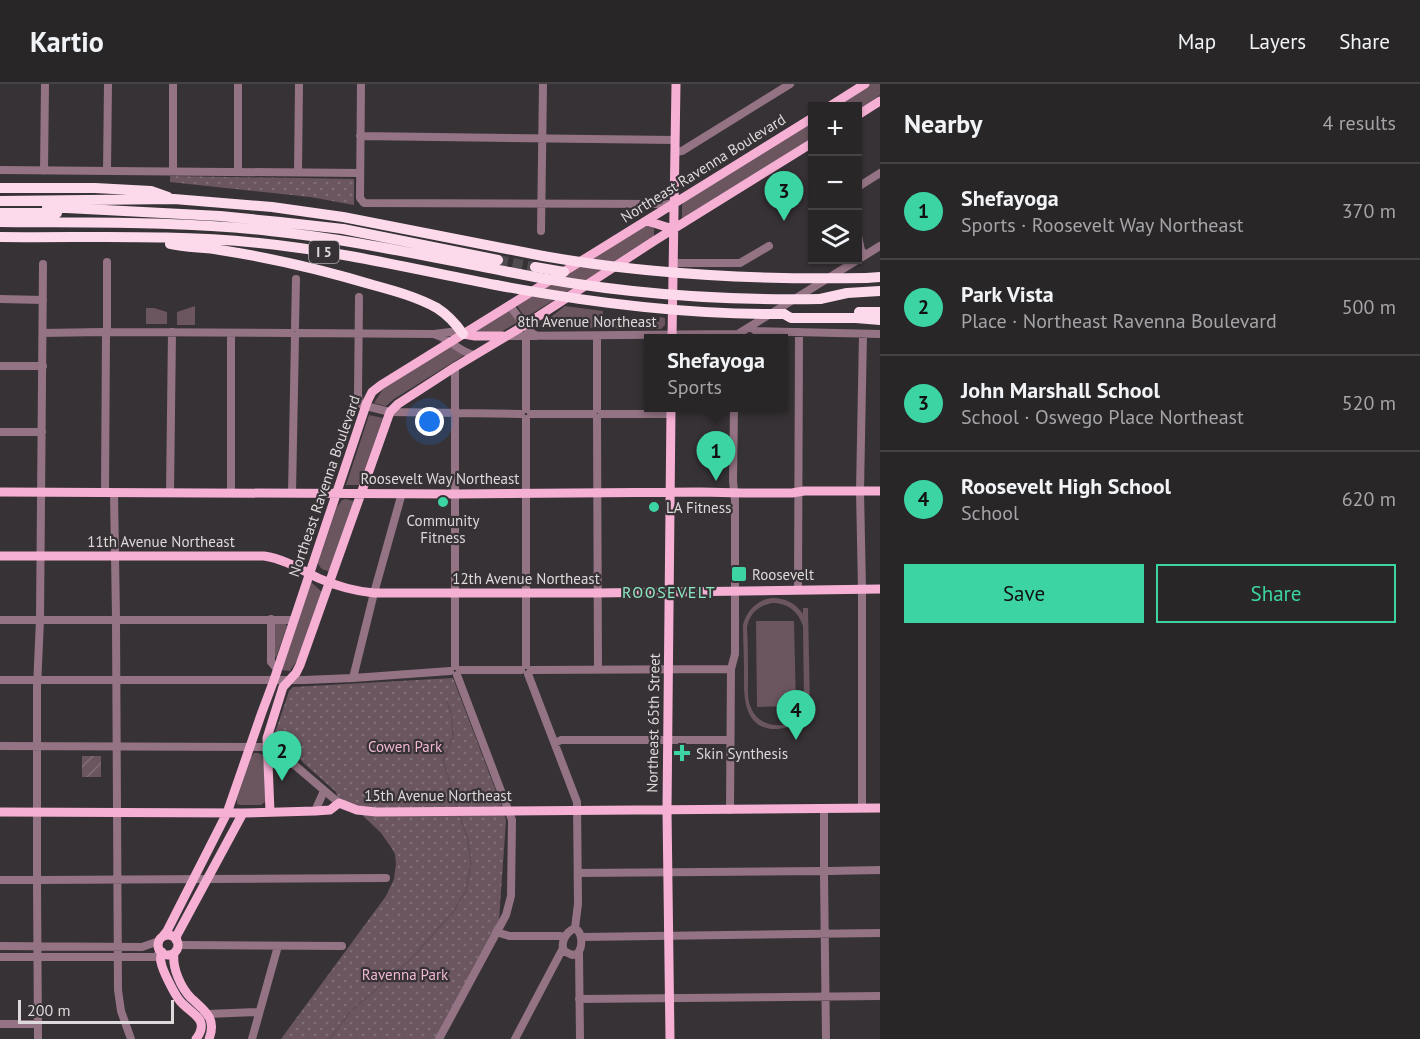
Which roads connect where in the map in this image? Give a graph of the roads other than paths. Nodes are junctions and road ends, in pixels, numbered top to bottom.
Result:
1 (45, 84) edge
2 (108, 84) edge
3 (173, 84) edge
4 (238, 84) edge
5 (299, 84) edge
6 (361, 84) edge
7 (543, 84) edge
8 (676, 84) edge
9 (790, 84) edge
10 (865, 84) edge
11 (880, 101) edge
12 (836, 102) edge
13 (862, 112) edge
14 (808, 121) edge
15 (360, 136) junction
16 (542, 139) junction
17 (675, 140) junction
18 (808, 146) edge
19 (675, 152) junction
20 (0, 170) edge
21 (44, 171) junction
22 (107, 171) junction
23 (173, 171) junction
24 (238, 172) junction
25 (298, 172) junction
26 (360, 172) junction
27 (880, 173) edge
28 (862, 184) edge
29 (0, 188) edge
30 (174, 199) junction
31 (3, 201) edge
32 (673, 204) junction
33 (542, 205) junction
34 (123, 212) junction
35 (0, 213) edge
36 (0, 222) edge
37 (650, 222) junction
38 (673, 229) junction
39 (541, 231) dead end
40 (0, 237) edge
41 (60, 237) junction
42 (150, 237) junction
43 (654, 241) junction
44 (0, 243) edge
45 (769, 246) dead end
46 (880, 246) edge
47 (862, 251) edge
48 (865, 255) junction
49 (498, 260) tunnel mouth
50 (107, 262) dead end
51 (674, 263) junction
52 (43, 264) dead end
53 (535, 267) tunnel mouth
54 (564, 272) junction
55 (876, 277) edge
56 (296, 279) dead end
57 (880, 291) edge
58 (843, 296) junction
59 (359, 297) dead end
60 (880, 297) edge
61 (0, 299) edge
62 (43, 300) junction
63 (510, 306) junction
64 (880, 312) edge
65 (812, 316) junction
66 (880, 320) edge
67 (759, 321) junction
68 (525, 325) junction
69 (750, 327) junction
70 (107, 332) junction
71 (172, 332) junction
72 (771, 332) junction
73 (799, 332) junction
74 (43, 333) junction
75 (231, 333) junction
76 (295, 333) junction
77 (359, 334) junction
78 (434, 334) junction
79 (463, 334) junction
80 (672, 334) edge
81 (738, 334) edge
82 (862, 334) junction
83 (880, 334) edge
84 (505, 336) junction
85 (526, 336) junction
86 (536, 336) junction
87 (597, 336) junction
88 (644, 337) edge
89 (450, 343) junction
90 (474, 355) junction
91 (0, 366) edge
92 (43, 366) junction
93 (456, 367) junction
94 (359, 390) junction
95 (372, 392) junction
96 (366, 407) junction
97 (390, 412) junction
98 (646, 412) edge
99 (671, 412) edge
100 (734, 412) edge
101 (455, 414) junction
102 (526, 414) junction
103 (597, 414) junction
104 (0, 432) edge
105 (42, 432) junction
106 (860, 491) junction
107 (880, 491) edge
108 (0, 492) edge
109 (42, 492) junction
110 (231, 492) junction
111 (670, 492) junction
112 (797, 492) junction
113 (109, 493) junction
114 (170, 493) junction
115 (292, 493) junction
116 (337, 493) junction
117 (361, 493) junction
118 (402, 493) junction
119 (525, 493) junction
120 (597, 493) junction
121 (734, 493) junction
122 (455, 494) junction
123 (0, 556) edge
124 (41, 556) junction
125 (116, 556) junction
126 (314, 576) junction
127 (330, 583) junction
128 (862, 589) junction
129 (880, 589) edge
130 (798, 590) junction
131 (735, 591) junction
132 (670, 592) junction
133 (374, 593) junction
134 (455, 593) junction
135 (525, 593) junction
136 (597, 593) junction
137 (271, 619) junction
138 (0, 620) edge
139 (40, 620) junction
140 (116, 620) junction
141 (294, 620) junction
142 (278, 669) junction
143 (526, 669) junction
144 (598, 669) junction
145 (669, 669) junction
146 (730, 669) junction
147 (456, 670) junction
148 (353, 678) junction
149 (0, 680) edge
150 (38, 680) junction
151 (117, 680) junction
152 (274, 680) junction
153 (290, 680) junction
154 (668, 740) junction
155 (730, 740) junction
156 (555, 743) junction
157 (0, 746) edge
158 (37, 746) junction
159 (117, 746) junction
160 (250, 746) junction
161 (267, 747) junction
162 (324, 791) junction
163 (339, 803) junction
164 (824, 808) junction
165 (862, 808) junction
166 (880, 808) edge
167 (667, 810) junction
168 (730, 810) junction
169 (315, 811) junction
170 (510, 811) junction
171 (577, 811) junction
172 (0, 812) edge
173 (37, 812) junction
174 (270, 812) junction
175 (117, 813) junction
176 (227, 813) junction
177 (243, 813) junction
178 (880, 870) edge
179 (824, 871) junction
180 (578, 873) junction
181 (667, 873) junction
182 (386, 878) dead end
183 (195, 879) junction
184 (208, 879) junction
185 (0, 880) edge
186 (37, 880) junction
187 (117, 880) junction
188 (575, 928) junction
189 (496, 932) junction
190 (880, 933) edge
191 (825, 934) junction
192 (581, 936) junction
193 (668, 936) junction
194 (161, 938) junction
195 (564, 938) junction
196 (278, 945) junction
197 (0, 946) edge
198 (176, 946) junction
199 (342, 946) dead end
200 (37, 947) junction
201 (118, 947) junction
202 (562, 950) junction
203 (579, 953) junction
204 (0, 957) edge
205 (37, 957) junction
206 (159, 957) junction
207 (118, 958) junction
208 (825, 996) junction
209 (880, 996) edge
210 (579, 999) junction
211 (669, 999) junction
212 (259, 1012) junction
213 (203, 1015) junction
214 (0, 1024) edge
215 (38, 1024) junction
216 (38, 1039) edge
217 (131, 1039) edge
218 (196, 1039) edge
219 (209, 1039) edge
220 (252, 1039) edge
221 (439, 1039) edge
222 (515, 1039) edge
223 (580, 1039) edge
224 (670, 1039) edge
225 (826, 1039) edge

1 - 21 street
2 - 22 street
3 - 23 street
4 - 24 street
5 - 25 street
6 - 15 street
7 - 16 street
8 - 17 main road
9 - 19 street
10 - 12 main road
11 - 13 main road
14 - 32 main road, Northeast Ravenna Boulevard
15 - 16 street
15 - 26 street
16 - 17 street
16 - 33 street
17 - 19 main road
18 - 38 main road
19 - 32 main road
20 - 21 street
21 - 22 street
22 - 23 street
23 - 24 street
24 - 25 street
25 - 26 street
26 - 33 street
27 - 28 street
29 - 30 highway
30 - 31 highway
30 - 55 highway, bridge
31 - 34 highway
32 - 33 street
32 - 37 main road, Northeast Ravenna Boulevard
32 - 38 main road
33 - 39 street
34 - 35 highway
34 - 49 highway
36 - 58 highway, bridge
37 - 38 main road
37 - 43 main road
37 - 54 main road, Northeast Ravenna Boulevard
38 - 43 main road
38 - 51 main road
40 - 41 highway, I 5
41 - 42 highway, I 5
41 - 44 highway
42 - 65 highway, I 5, bridge
42 - 79 highway
43 - 68 main road
45 - 51 street
46 - 48 street
47 - 48 street
48 - 67 street
50 - 70 street
51 - 80 main road
52 - 62 street
53 - 54 highway
54 - 63 main road, Northeast Ravenna Boulevard
56 - 76 street
57 - 58 highway
58 - 60 highway
59 - 77 street
61 - 62 street
62 - 74 street
63 - 68 street
63 - 79 main road, Northeast Ravenna Boulevard
64 - 65 highway, I 5
65 - 66 highway
67 - 69 street
67 - 72 street
68 - 84 main road
68 - 86 street
69 - 72 street
69 - 81 street
70 - 71 street, 8th Avenue Northeast
70 - 74 street, 8th Avenue Northeast
70 - 113 street
71 - 75 street, 8th Avenue Northeast
71 - 114 street
72 - 73 street
73 - 82 street
73 - 112 street
74 - 92 street
75 - 76 street, 8th Avenue Northeast
75 - 110 street
76 - 77 street, 8th Avenue Northeast
76 - 115 street
77 - 78 street, 8th Avenue Northeast
77 - 94 street
78 - 79 street, 8th Avenue Northeast
78 - 89 street, 8th Avenue Northeast
79 - 84 main road, 8th Avenue Northeast
79 - 89 main road, Northeast Ravenna Boulevard
82 - 83 street
82 - 106 street
84 - 85 street, 8th Avenue Northeast
84 - 90 main road
85 - 86 street, 8th Avenue Northeast
85 - 102 street
86 - 87 street, 8th Avenue Northeast
87 - 88 street, 8th Avenue Northeast
87 - 103 street
89 - 90 street, 8th Avenue Northeast
89 - 95 main road, Northeast Ravenna Boulevard
90 - 93 main road
91 - 92 street
92 - 105 street
93 - 97 main road
93 - 101 street
94 - 95 street
94 - 96 street
95 - 96 main road, Northeast Ravenna Boulevard
96 - 97 street
96 - 116 main road, Northeast Ravenna Boulevard
97 - 101 street
97 - 117 main road
98 - 103 street
99 - 111 main road, Northeast 65th Street
100 - 121 street
101 - 102 street
101 - 122 street
102 - 103 street
102 - 119 street
103 - 120 street
104 - 105 street
105 - 109 street
106 - 107 main road, Roosevelt Way Northeast
106 - 112 main road, Roosevelt Way Northeast
106 - 128 street
108 - 109 main road, Roosevelt Way Northeast
109 - 113 main road, Roosevelt Way Northeast
109 - 124 street
110 - 114 main road, Roosevelt Way Northeast
110 - 115 main road, Roosevelt Way Northeast
111 - 120 main road, Roosevelt Way Northeast
111 - 121 main road, Roosevelt Way Northeast
111 - 132 main road, Northeast 65th Street
112 - 121 main road, Roosevelt Way Northeast
112 - 130 street
113 - 114 main road, Roosevelt Way Northeast
113 - 125 street
115 - 116 main road, Roosevelt Way Northeast
116 - 117 main road, Roosevelt Way Northeast
116 - 126 main road, Northeast Ravenna Boulevard
117 - 118 main road, Roosevelt Way Northeast
117 - 127 main road
118 - 122 main road, Roosevelt Way Northeast
118 - 133 street
119 - 120 main road, Roosevelt Way Northeast
119 - 122 main road, Roosevelt Way Northeast
119 - 135 street
120 - 136 street
121 - 131 street
122 - 134 street
123 - 124 main road, 11th Avenue Northeast
124 - 125 main road, 11th Avenue Northeast
124 - 139 street
125 - 126 main road, 11th Avenue Northeast
125 - 140 street
126 - 127 main road, 12th Avenue Northeast
126 - 141 main road, Northeast Ravenna Boulevard
127 - 133 main road, 12th Avenue Northeast
127 - 153 main road
128 - 129 main road, 12th Avenue Northeast
128 - 130 main road, 12th Avenue Northeast
128 - 165 street
130 - 131 main road, 12th Avenue Northeast
131 - 132 main road, 12th Avenue Northeast
131 - 146 street
132 - 136 main road, 12th Avenue Northeast
132 - 145 main road, Northeast 65th Street
133 - 134 main road, 12th Avenue Northeast
133 - 148 street
134 - 135 main road, 12th Avenue Northeast
134 - 147 street
135 - 136 main road, 12th Avenue Northeast
135 - 143 street
136 - 144 street
137 - 140 street
137 - 141 street
137 - 142 street
138 - 139 street
139 - 140 street
139 - 150 street
140 - 151 street
141 - 142 main road, Northeast Ravenna Boulevard
142 - 152 main road, Northeast Ravenna Boulevard
143 - 144 street
143 - 147 street
143 - 156 street
144 - 145 street
145 - 146 street
145 - 154 main road, Northeast 65th Street
146 - 155 street
147 - 148 street
147 - 170 street
148 - 153 street
149 - 150 street
150 - 151 street
150 - 158 street
151 - 152 street
151 - 159 street
152 - 153 street
152 - 160 main road, Northeast Ravenna Boulevard
153 - 161 main road
154 - 155 street
154 - 156 street
154 - 167 main road, Northeast 65th Street
155 - 168 street
156 - 171 street
157 - 158 street
158 - 159 street
158 - 173 street
159 - 160 street
159 - 175 street
160 - 161 street
160 - 176 main road, Northeast Ravenna Boulevard
161 - 162 street
161 - 174 main road
162 - 163 street
162 - 169 street
163 - 169 main road
163 - 170 main road, 15th Avenue Northeast
164 - 165 main road, 15th Avenue Northeast
164 - 168 main road, 15th Avenue Northeast
164 - 179 street
165 - 166 main road, 15th Avenue Northeast
167 - 168 main road, 15th Avenue Northeast
167 - 171 main road, 15th Avenue Northeast
167 - 181 main road, Northeast 65th Street
169 - 174 main road
170 - 171 main road, 15th Avenue Northeast
170 - 189 street
171 - 180 street
172 - 173 main road
173 - 175 main road
173 - 186 street
174 - 177 main road
175 - 176 main road
175 - 187 street
176 - 177 main road
176 - 183 main road, Northeast Ravenna Boulevard
177 - 184 main road
178 - 179 street
179 - 181 street
179 - 191 street
180 - 181 street
180 - 188 street
181 - 193 main road, Northeast 65th Street
182 - 184 street
183 - 184 street
183 - 187 street
183 - 194 main road, Northeast Ravenna Boulevard
184 - 198 main road
185 - 186 street
186 - 187 street
186 - 200 street
187 - 201 street
188 - 192 street
188 - 195 street
189 - 195 street
189 - 221 street
190 - 191 street
191 - 193 street
191 - 208 street
192 - 193 street
192 - 203 street
193 - 211 main road, Northeast 65th Street
194 - 198 main road
194 - 201 street
194 - 206 main road
195 - 202 street
196 - 198 street
196 - 199 street
196 - 212 street
197 - 200 street
198 - 206 main road
198 - 213 main road
200 - 201 street
200 - 205 street
201 - 207 street
202 - 203 street
202 - 222 street
203 - 210 street
204 - 205 street
205 - 207 street
205 - 215 street
206 - 207 street
206 - 213 main road
207 - 217 street
208 - 209 street
208 - 211 street
208 - 225 street
210 - 211 street
210 - 223 street
211 - 224 main road, Northeast 65th Street
212 - 213 street
212 - 220 street
213 - 218 main road
213 - 219 main road
214 - 215 street
215 - 216 street

